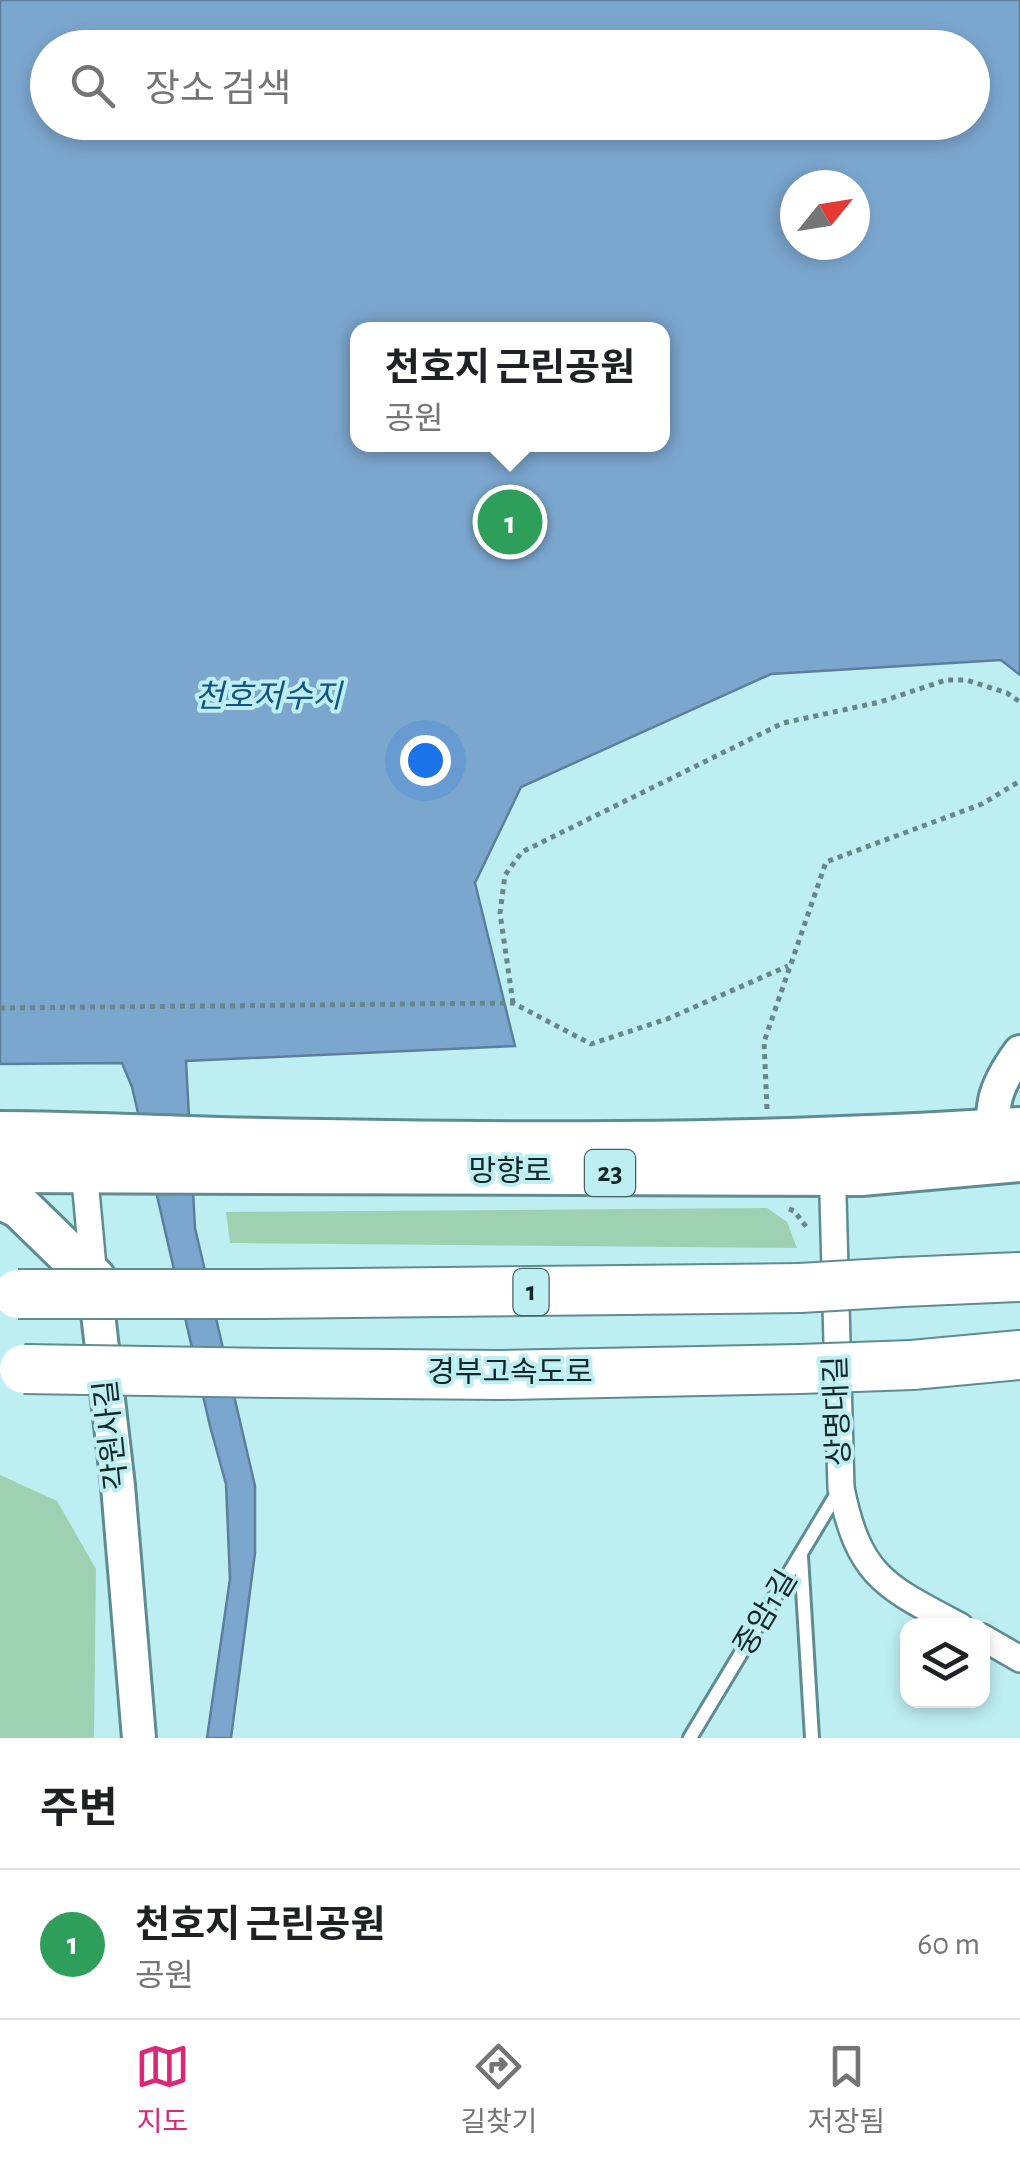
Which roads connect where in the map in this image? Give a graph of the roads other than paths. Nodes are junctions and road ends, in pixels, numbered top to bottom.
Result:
1 (1020, 1052) edge
2 (1010, 1078) edge
3 (0, 1132) edge
4 (91, 1145) junction
5 (1007, 1145) edge
6 (208, 1154) junction
7 (832, 1157) junction
8 (0, 1171) edge
9 (0, 1197) edge
10 (1020, 1277) edge
11 (94, 1279) junction
12 (9, 1294) edge
13 (1020, 1355) edge
14 (12, 1368) edge
15 (840, 1488) junction
16 (801, 1553) junction
17 (945, 1618) edge
18 (990, 1642) edge
19 (1020, 1659) edge
20 (140, 1738) edge
21 (690, 1738) edge
22 (812, 1738) edge

1 - 2 street
2 - 5 street
3 - 4 main road, 망향로 / 23
4 - 6 main road, 망향로 / 23
4 - 6 main road, 망향로 / 23
4 - 8 main road, 망향로 / 23
4 - 11 street, 각원사길
5 - 7 main road, 망향로 / 23
6 - 7 main road, 망향로 / 23
7 - 15 street, 상명대길
9 - 11 main road
10 - 12 highway, 1, bridge
11 - 20 street, 각원사길
13 - 14 highway, 경부고속도로, bridge
15 - 16 lane, 중암1길
15 - 17 street, 상명대길
16 - 21 lane, 중암1길
16 - 22 lane
18 - 19 street

